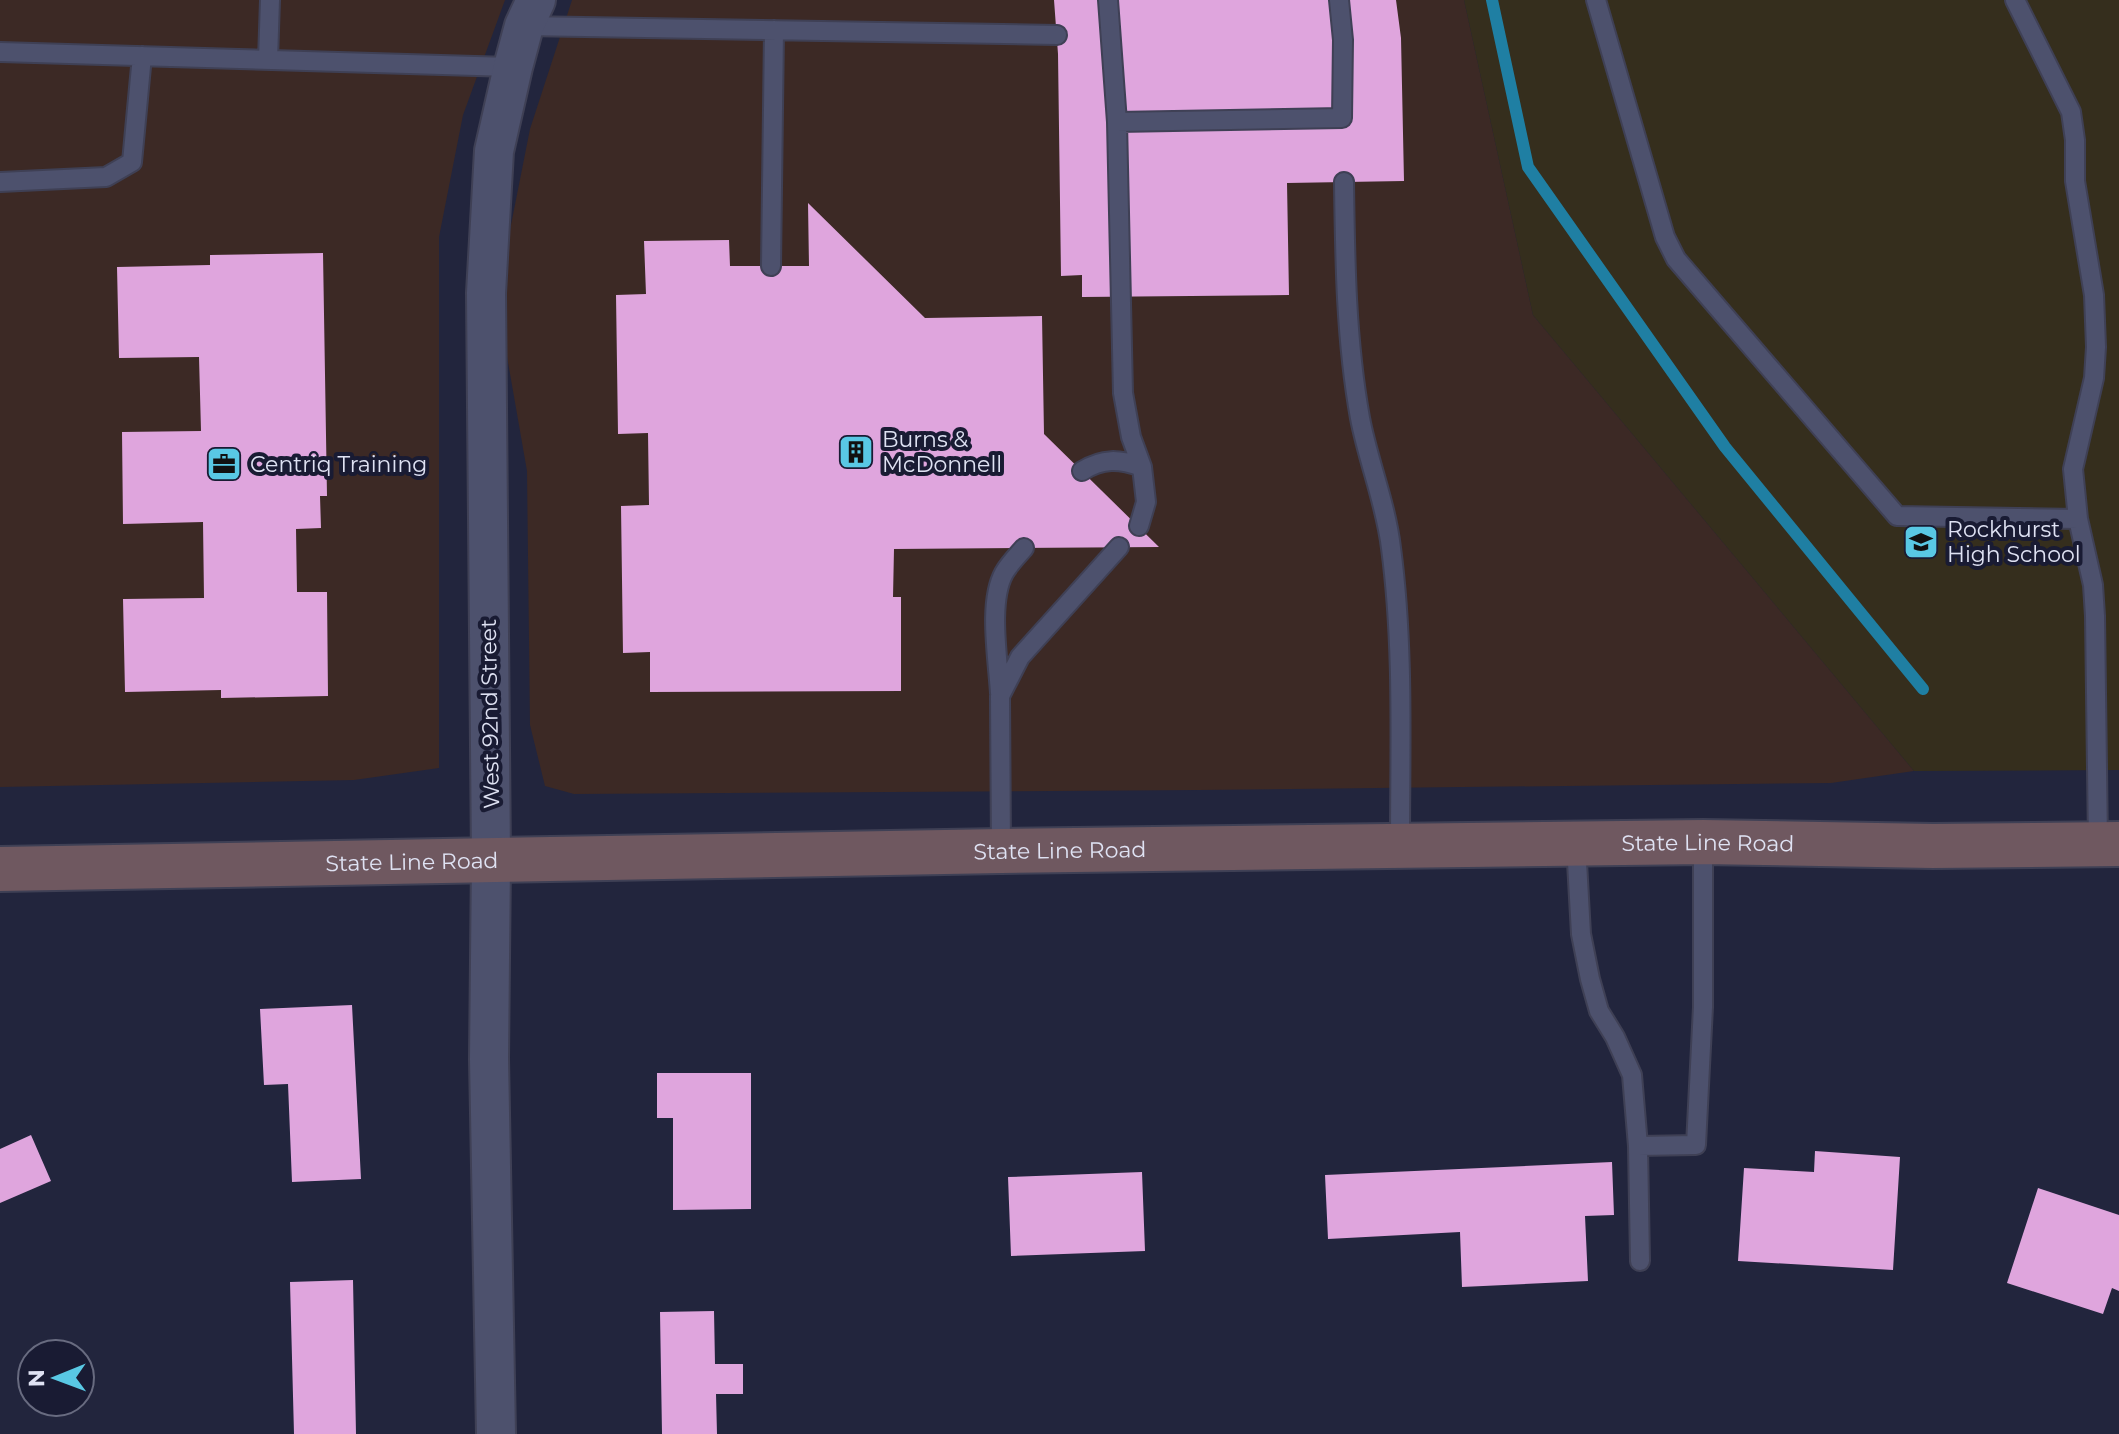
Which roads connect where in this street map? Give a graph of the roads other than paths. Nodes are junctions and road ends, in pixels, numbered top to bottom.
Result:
1 (270, 0) edge
2 (1108, 0) edge
3 (1339, 0) edge
4 (1596, 0) edge
5 (2015, 0) edge
6 (530, 13) edge
7 (774, 30) junction
8 (1057, 35) dead end
9 (0, 52) edge
10 (142, 56) junction
11 (268, 60) junction
12 (513, 67) junction
13 (1117, 122) junction
14 (0, 182) edge
15 (1344, 182) dead end
16 (771, 266) dead end
17 (1142, 467) junction
18 (1082, 471) dead end
19 (2078, 519) junction
20 (1139, 526) dead end
21 (1119, 547) dead end
22 (1024, 548) dead end
23 (1000, 696) junction
24 (1703, 842) junction
25 (1576, 844) junction
26 (2108, 844) edge
27 (1400, 845) junction
28 (1001, 851) junction
29 (491, 860) junction
30 (0, 869) edge
31 (1638, 1146) junction
32 (1640, 1261) dead end
33 (496, 1434) edge

1 - 11 lane
2 - 13 lane
3 - 13 lane
4 - 19 lane
5 - 19 lane
6 - 7 lane
6 - 12 street, West 92nd Street
7 - 8 lane
7 - 16 lane
9 - 10 lane
10 - 11 lane
10 - 14 lane
11 - 12 lane
12 - 29 street, West 92nd Street
13 - 17 lane
15 - 27 lane
17 - 18 lane
17 - 20 lane
19 - 26 lane
21 - 23 lane
22 - 23 lane
23 - 28 lane
24 - 25 main road, State Line Road
24 - 26 main road, State Line Road
24 - 31 lane
25 - 27 main road, State Line Road
25 - 31 lane
27 - 28 main road, State Line Road
28 - 29 main road, State Line Road
29 - 30 main road, State Line Road
29 - 33 street, West 92nd Street
31 - 32 lane

